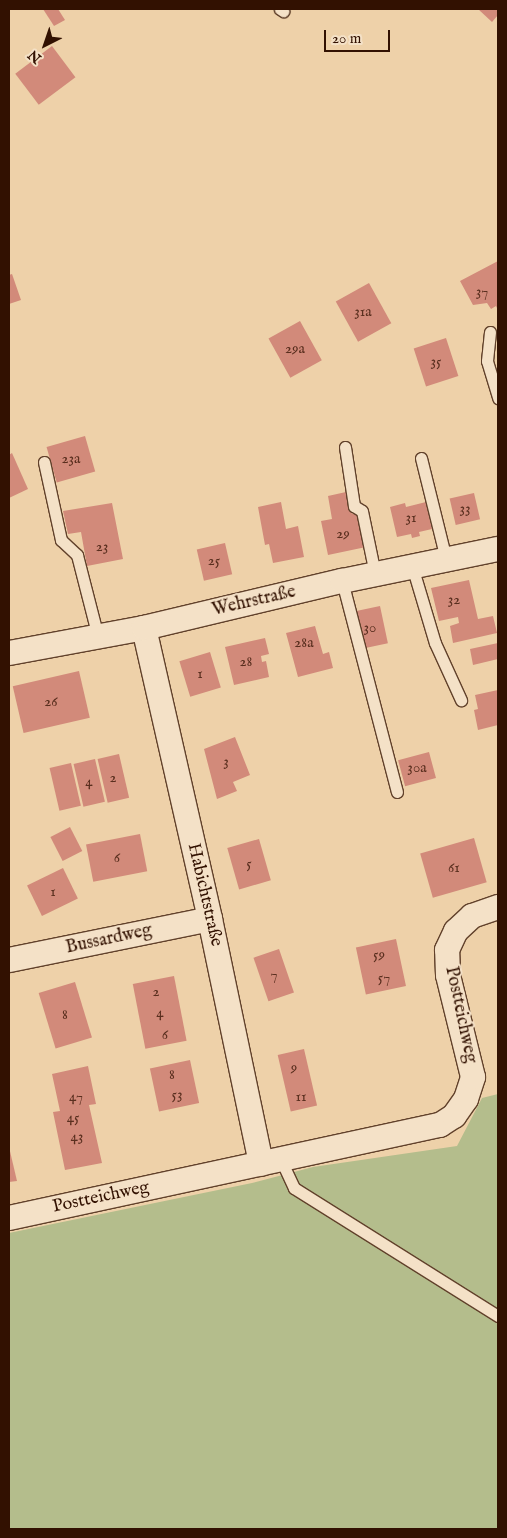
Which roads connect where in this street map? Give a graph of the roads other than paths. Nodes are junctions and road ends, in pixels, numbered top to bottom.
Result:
1 (490, 332) dead end
2 (498, 398) edge
3 (345, 447) dead end
4 (421, 458) dead end
5 (44, 462) dead end
6 (498, 549) edge
7 (446, 559) junction
8 (412, 566) junction
9 (375, 574) junction
10 (342, 581) junction
11 (144, 628) junction
12 (98, 637) junction
13 (9, 653) edge
14 (461, 700) dead end
15 (397, 792) dead end
16 (498, 907) edge
17 (210, 919) junction
18 (9, 960) edge
19 (271, 1162) junction
20 (9, 1218) edge
21 (498, 1316) edge

1 - 2 lane
3 - 9 lane
4 - 7 lane
5 - 12 lane
6 - 7 street, Wehrstraße
7 - 8 street, Wehrstraße
8 - 9 street, Wehrstraße
8 - 14 lane
9 - 10 street, Wehrstraße
10 - 11 street, Wehrstraße
10 - 15 lane
11 - 12 street, Wehrstraße
11 - 17 street, Habichtstraße
12 - 13 street, Wehrstraße
16 - 19 street, Postteichweg
17 - 18 street, Bussardweg
17 - 19 street, Habichtstraße
19 - 20 street, Postteichweg
19 - 21 lane

